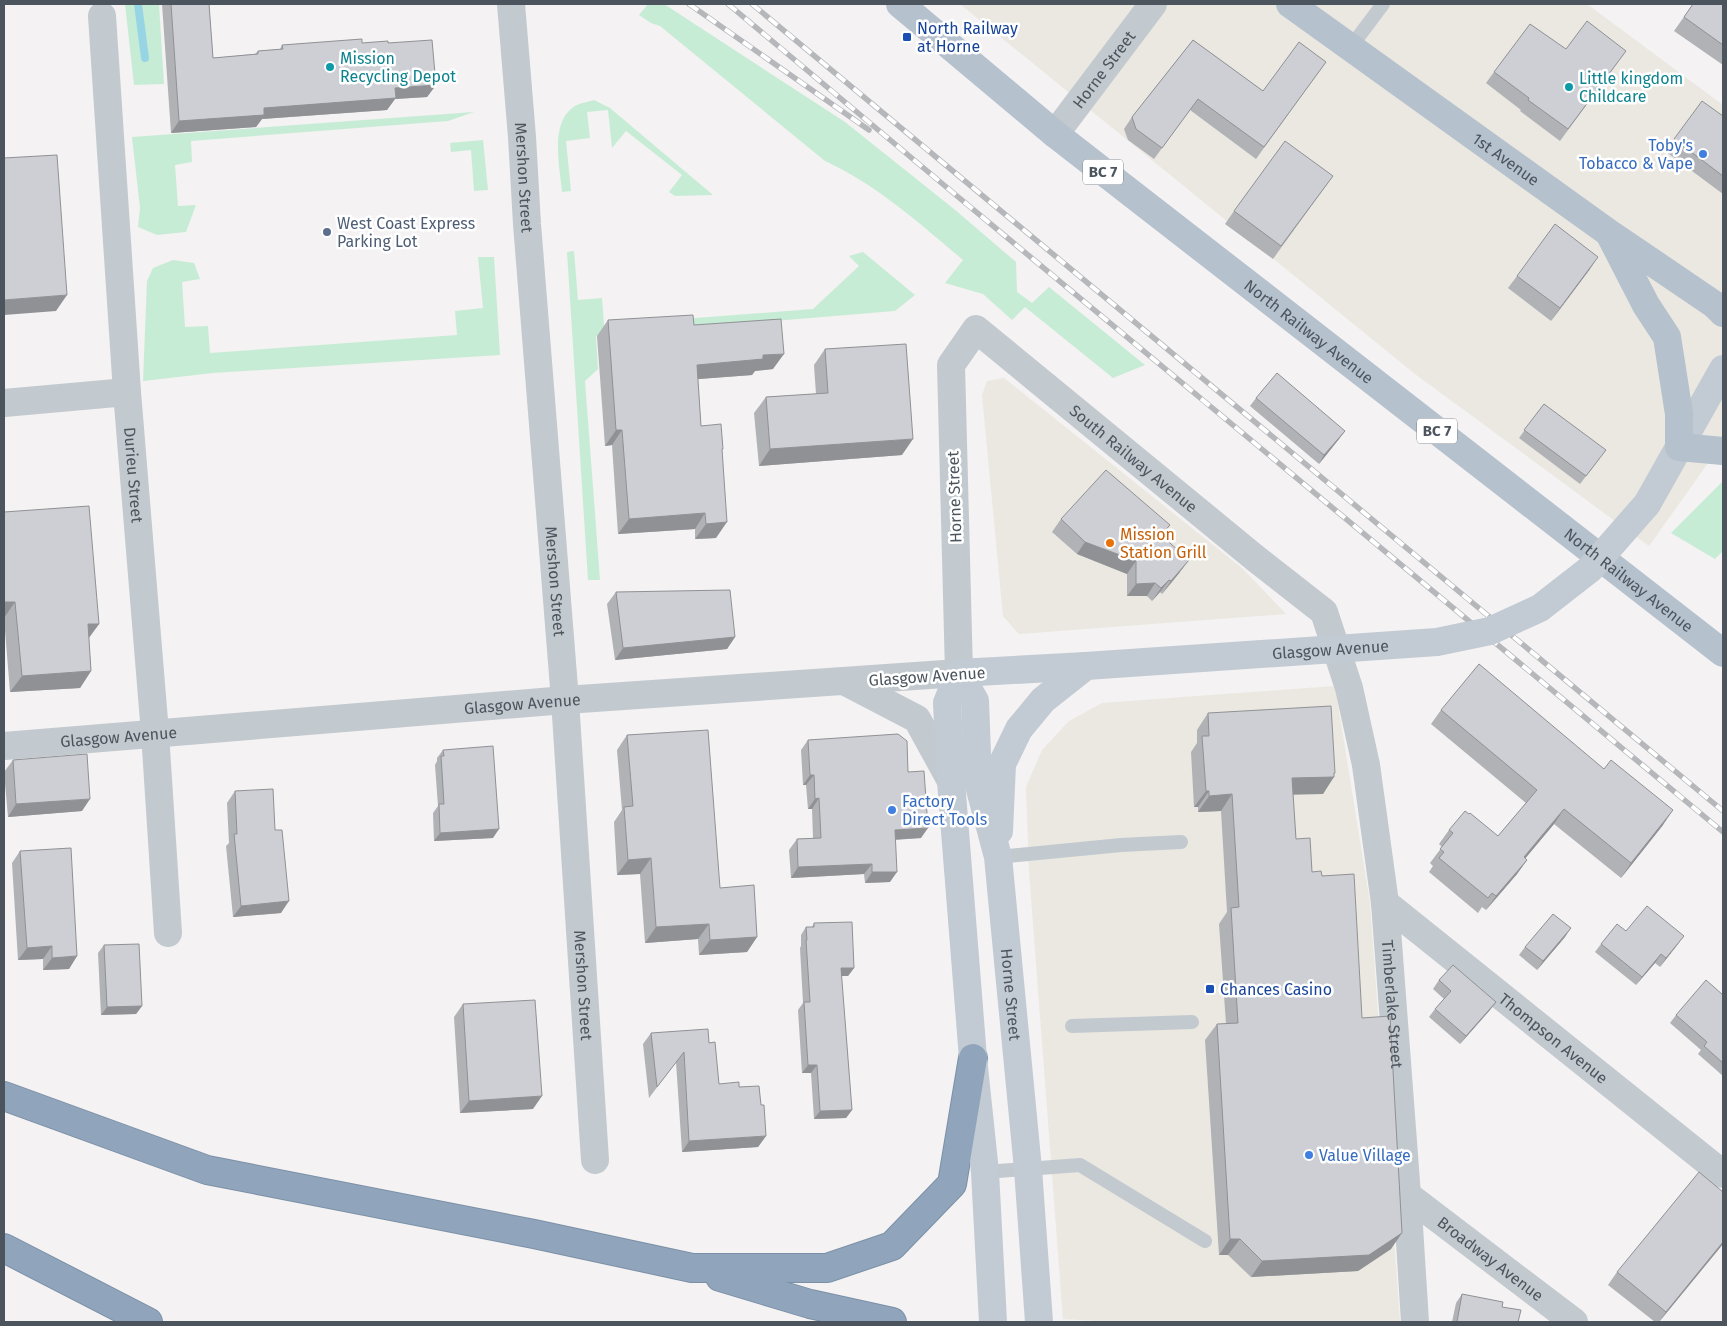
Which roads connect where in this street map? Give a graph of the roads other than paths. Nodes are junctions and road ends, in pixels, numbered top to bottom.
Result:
1 (511, 4) edge
2 (900, 4) edge
3 (1153, 4) edge
4 (1290, 4) edge
5 (1383, 4) edge
6 (102, 16) dead end
7 (1350, 48) junction
8 (1055, 134) junction
9 (1609, 233) junction
10 (1723, 313) edge
11 (976, 329) joint
12 (1723, 369) edge
13 (127, 392) junction
14 (4, 403) edge
15 (1679, 447) junction
16 (1723, 452) edge
17 (1723, 653) edge
18 (1086, 666) junction
19 (960, 673) junction
20 (846, 682) junction
21 (1349, 688) joint
22 (565, 700) junction
23 (155, 733) junction
24 (4, 746) edge
25 (951, 781) junction
26 (1181, 842) dead end
27 (998, 857) junction
28 (1385, 903) junction
29 (168, 933) dead end
30 (1192, 1022) dead end
31 (1072, 1026) dead end
32 (973, 1058) junction
33 (4, 1096) edge
34 (595, 1160) dead end
35 (1028, 1169) junction
36 (985, 1172) junction
37 (1723, 1174) edge
38 (1408, 1196) junction
39 (1205, 1241) dead end
40 (4, 1248) edge
41 (692, 1268) junction
42 (148, 1322) edge
43 (892, 1322) edge
44 (993, 1322) edge
45 (1039, 1322) edge
46 (1414, 1322) edge
47 (1574, 1322) edge

1 - 22 street, Mershon Street
2 - 8 main road, North Railway Avenue / BC 7
3 - 8 street, Horne Street
4 - 7 main road, 1st Avenue
5 - 7 lane
6 - 13 street, Durieu Street
7 - 9 main road, 1st Avenue
8 - 17 main road, North Railway Avenue / BC 7
9 - 10 main road, 1st Avenue
9 - 15 main road
11 - 19 street, Horne Street
11 - 21 street, South Railway Avenue
12 - 15 main road, Glasgow Avenue
13 - 14 street
13 - 23 street, Durieu Street
15 - 16 main road
15 - 18 main road, Glasgow Avenue, bridge
18 - 19 main road, Glasgow Avenue
18 - 27 main road
19 - 20 street, Glasgow Avenue
19 - 25 main road, Horne Street
19 - 27 main road, Horne Street
20 - 22 street, Glasgow Avenue
20 - 25 street
21 - 28 street, Timberlake Street
22 - 23 street, Glasgow Avenue
22 - 34 street, Mershon Street
23 - 24 street, Glasgow Avenue
23 - 29 street, Durieu Street
25 - 32 main road, Horne Street
26 - 27 lane
27 - 35 main road, Horne Street
28 - 37 street, Thompson Avenue
28 - 38 street, Timberlake Street
30 - 31 lane
32 - 36 main road, Horne Street
32 - 41 highway
33 - 41 highway
35 - 36 lane
35 - 39 lane
35 - 45 main road, Horne Street
36 - 44 main road, Horne Street
38 - 46 street, Timberlake Street
38 - 47 street, Broadway Avenue
40 - 42 highway
41 - 43 highway

